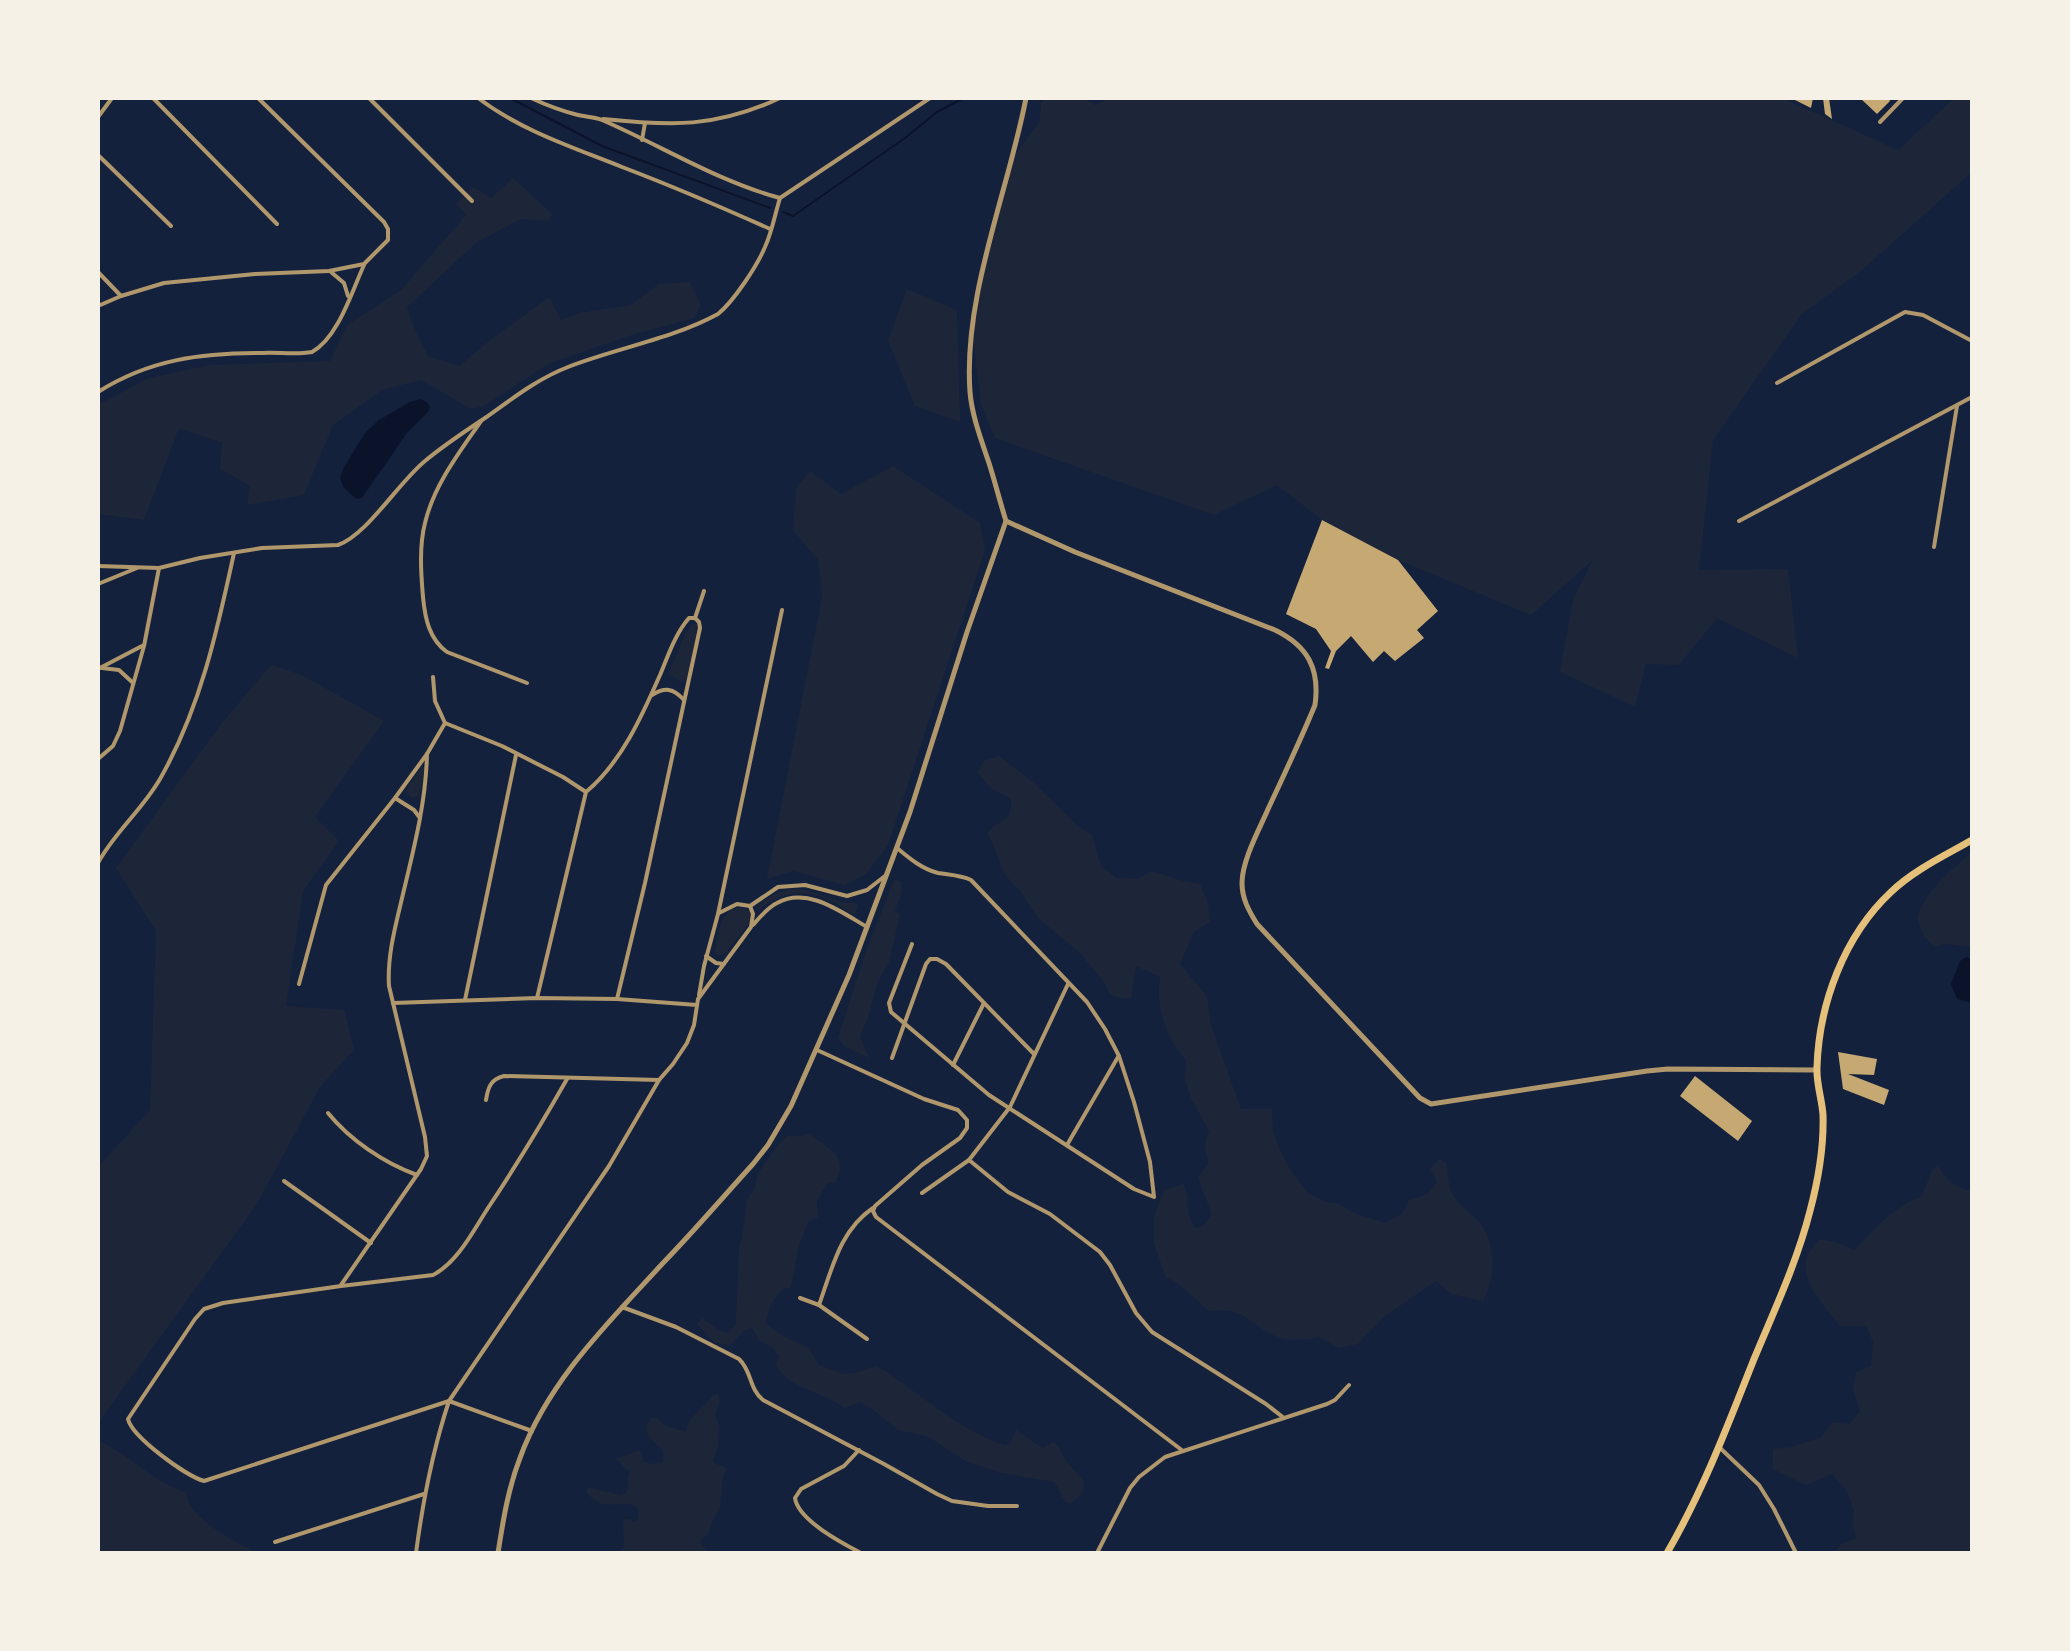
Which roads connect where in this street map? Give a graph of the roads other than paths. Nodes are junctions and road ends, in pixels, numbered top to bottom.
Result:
1 (112, 98) edge
2 (153, 98) edge
3 (258, 98) edge
4 (369, 98) edge
5 (478, 98) edge
6 (531, 98) edge
7 (780, 98) edge
8 (930, 98) edge
9 (1026, 98) edge
10 (1903, 98) edge
11 (98, 117) edge
12 (599, 119) junction
13 (1880, 122) dead end
14 (645, 123) junction
15 (642, 140) junction
16 (98, 155) edge
17 (780, 198) junction
18 (472, 201) dead end
19 (277, 224) dead end
20 (171, 226) dead end
21 (770, 229) junction
22 (364, 264) junction
23 (329, 271) junction
24 (98, 272) edge
25 (121, 296) junction
26 (349, 297) junction
27 (98, 306) edge
28 (1972, 341) edge
29 (1777, 383) dead end
30 (98, 392) edge
31 (1972, 397) edge
32 (1957, 406) junction
33 (482, 419) junction
34 (1006, 521) junction
35 (1739, 521) dead end
36 (1934, 547) dead end
37 (234, 553) junction
38 (98, 566) edge
39 (138, 568) junction
40 (159, 568) junction
41 (98, 584) edge
42 (704, 591) dead end
43 (782, 610) dead end
44 (694, 618) junction
45 (144, 646) junction
46 (99, 668) edge
47 (433, 677) dead end
48 (133, 683) junction
49 (527, 683) dead end
50 (651, 696) junction
51 (684, 700) junction
52 (445, 723) junction
53 (427, 754) junction
54 (516, 755) junction
55 (98, 759) edge
56 (586, 792) junction
57 (395, 798) junction
58 (421, 820) junction
59 (1972, 840) edge
60 (897, 848) junction
61 (98, 863) edge
62 (887, 875) junction
63 (750, 906) junction
64 (718, 914) junction
65 (751, 927) junction
66 (867, 927) junction
67 (912, 944) dead end
68 (706, 956) junction
69 (724, 964) junction
70 (299, 984) dead end
71 (1068, 984) junction
72 (537, 998) junction
73 (617, 999) junction
74 (465, 1000) junction
75 (698, 1002) junction
76 (393, 1003) junction
77 (984, 1003) junction
78 (904, 1024) junction
79 (817, 1050) junction
80 (1035, 1055) junction
81 (1119, 1056) junction
82 (892, 1058) dead end
83 (953, 1065) junction
84 (1816, 1070) junction
85 (567, 1079) junction
86 (659, 1080) junction
87 (486, 1100) dead end
88 (1010, 1107) junction
89 (328, 1113) dead end
90 (1067, 1145) junction
91 (969, 1160) junction
92 (417, 1175) junction
93 (284, 1181) dead end
94 (922, 1193) dead end
95 (875, 1206) junction
96 (371, 1243) junction
97 (341, 1286) junction
98 (800, 1298) dead end
99 (819, 1305) junction
100 (622, 1307) junction
101 (867, 1339) dead end
102 (1349, 1385) dead end
103 (449, 1401) junction
104 (1284, 1418) junction
105 (532, 1431) junction
106 (1719, 1447) junction
107 (859, 1450) junction
108 (1183, 1451) junction
109 (424, 1494) junction
110 (1017, 1506) dead end
111 (275, 1542) dead end
112 (416, 1553) edge
113 (498, 1553) edge
114 (861, 1553) edge
115 (1097, 1553) edge
116 (1667, 1553) edge
117 (1796, 1553) edge

1 - 11 street
2 - 19 street
3 - 22 street
4 - 18 street
5 - 21 street
6 - 12 street
7 - 14 street
8 - 17 street
9 - 34 street
10 - 13 street
12 - 14 street
12 - 15 street
14 - 15 street
15 - 17 street
16 - 20 street
17 - 21 street
21 - 33 street
22 - 23 street
22 - 26 street
23 - 25 street
23 - 26 street
24 - 25 street
25 - 27 street
26 - 30 street
28 - 29 street
31 - 32 street
32 - 35 street
32 - 36 street
33 - 37 street
33 - 49 street
34 - 60 street
34 - 84 street
37 - 40 street
37 - 61 street
38 - 39 street
39 - 40 street
39 - 41 street
40 - 45 street
42 - 44 street
43 - 64 street
44 - 50 street
44 - 51 street
45 - 46 street
45 - 48 street
46 - 48 street
47 - 52 street
48 - 55 street
50 - 51 street
50 - 56 street
51 - 73 street
52 - 53 street
52 - 54 street
53 - 57 street
53 - 58 street
54 - 56 street
54 - 74 street
56 - 72 street
57 - 58 street
57 - 70 street
58 - 76 street
59 - 84 main road
60 - 62 street
60 - 71 street
62 - 63 street
62 - 66 street
63 - 64 street
63 - 65 street
64 - 68 street
65 - 66 street
65 - 69 street
66 - 79 street
67 - 78 street
68 - 69 street
68 - 75 street
69 - 75 street
71 - 80 street
71 - 81 street
72 - 73 street
72 - 74 street
73 - 75 street
74 - 76 street
75 - 86 street
76 - 92 street
77 - 78 street
77 - 80 street
77 - 83 street
78 - 82 street
78 - 83 street
79 - 95 street
79 - 100 street
80 - 88 street
81 - 90 street
81 - 90 street
83 - 88 street
84 - 106 main road
85 - 86 street
85 - 87 street
85 - 97 street
86 - 103 street
88 - 90 street
88 - 91 street
89 - 92 street
91 - 94 street
91 - 104 street
92 - 96 street
93 - 96 street
95 - 99 street
95 - 108 street
96 - 97 street
97 - 103 street
98 - 99 street
99 - 101 street
100 - 105 street
100 - 107 street
102 - 104 street
103 - 105 street
103 - 109 street
104 - 108 street
105 - 113 street
106 - 116 main road
106 - 117 street
107 - 110 street
107 - 114 street
108 - 115 street
109 - 111 street
109 - 112 street

